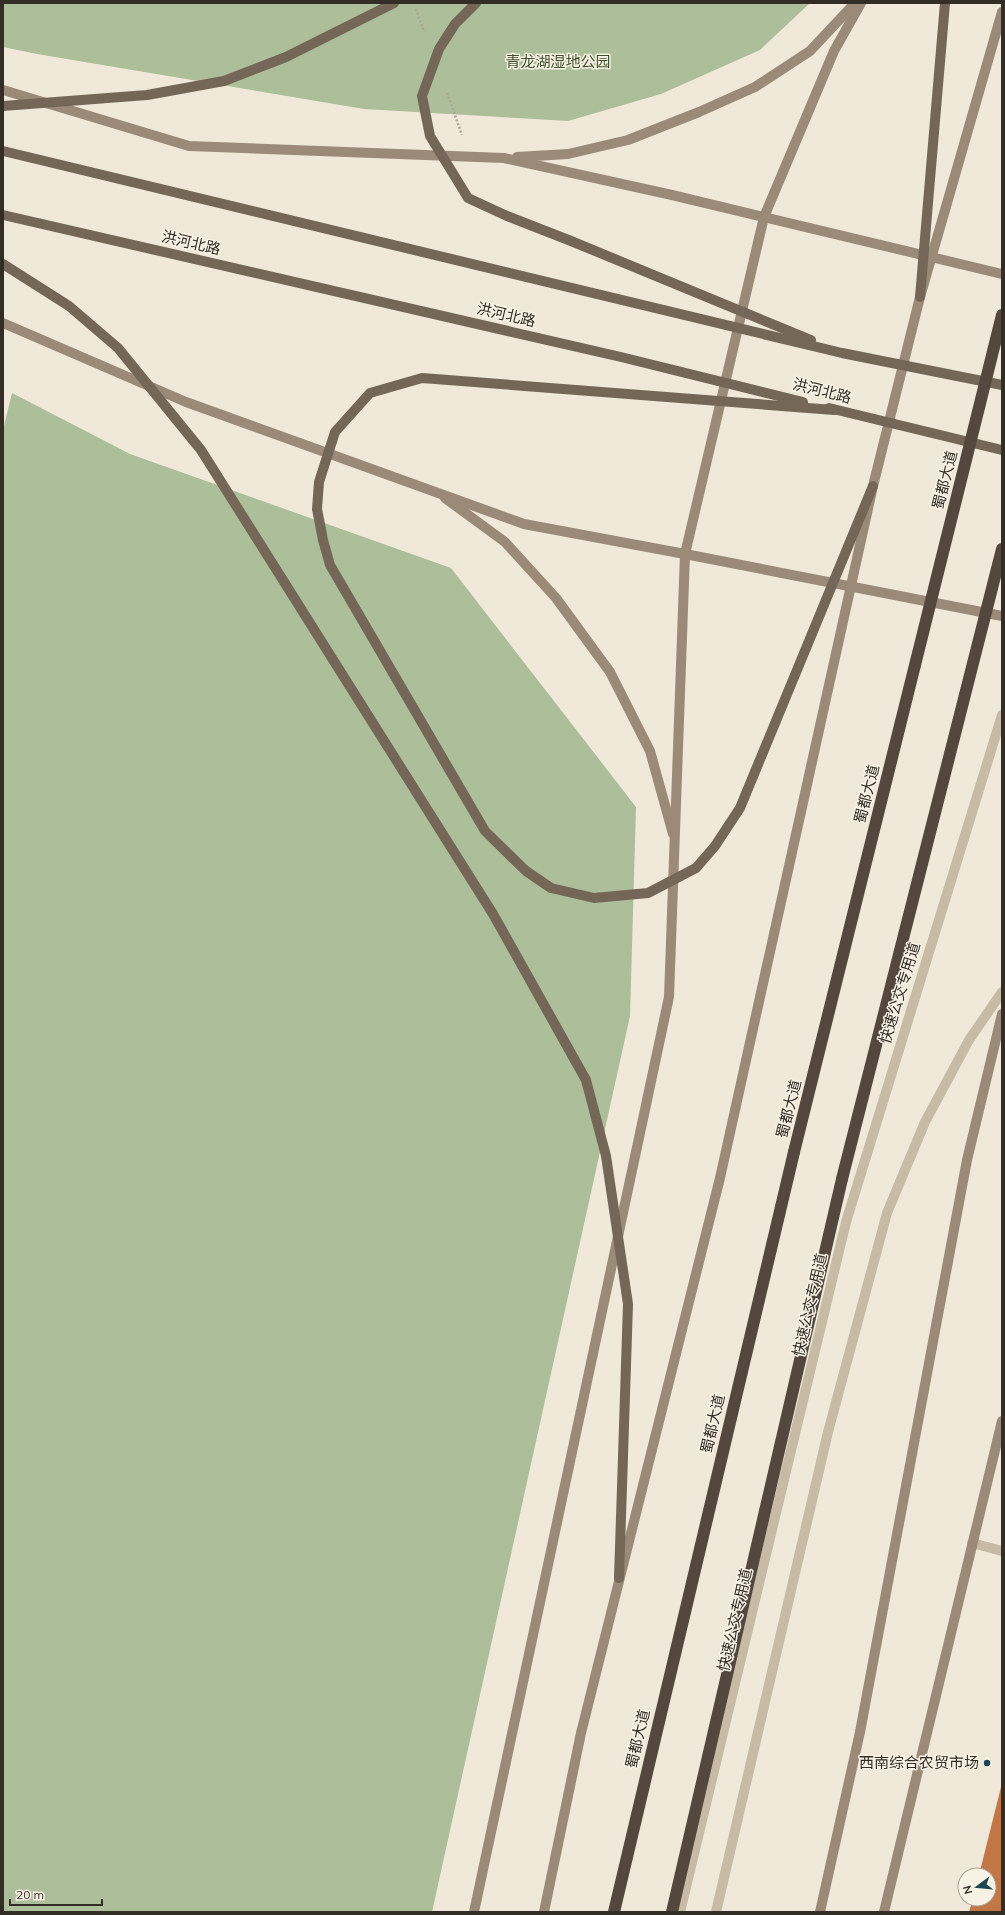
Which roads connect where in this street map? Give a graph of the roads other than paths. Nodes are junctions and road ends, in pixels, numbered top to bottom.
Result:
1 (394, 3) edge
2 (476, 3) edge
3 (856, 3) edge
4 (861, 3) edge
5 (945, 3) edge
6 (1002, 12) edge
7 (3, 90) edge
8 (3, 106) edge
9 (3, 151) edge
10 (504, 158) junction
11 (3, 215) edge
12 (764, 217) junction
13 (3, 264) edge
14 (1002, 274) edge
15 (920, 297) junction
16 (1002, 315) edge
17 (3, 323) edge
18 (842, 353) junction
19 (1002, 385) edge
20 (834, 410) junction
21 (1002, 450) edge
22 (873, 486) junction
23 (434, 490) junction
24 (1002, 549) edge
25 (685, 554) junction
26 (1002, 616) edge
27 (1002, 715) edge
28 (675, 843) junction
29 (1002, 992) edge
30 (1002, 1014) edge
31 (1002, 1420) edge
32 (972, 1544) junction
33 (1002, 1551) edge
34 (619, 1578) junction
35 (474, 1912) edge
36 (544, 1912) edge
37 (614, 1912) edge
38 (672, 1912) edge
39 (680, 1912) edge
40 (716, 1912) edge
41 (820, 1912) edge
42 (884, 1912) edge

1 - 8 main road, bridge
2 - 18 main road, bridge
3 - 10 street
4 - 12 street
5 - 15 main road, bridge
6 - 15 street, bridge
7 - 10 street
9 - 18 main road, bridge
10 - 12 street
11 - 20 main road, 洪河北路, bridge
12 - 14 street
12 - 25 street
13 - 34 main road, bridge
15 - 22 street, bridge
16 - 37 highway, 蜀都大道, bridge
17 - 23 street
18 - 19 main road, bridge
20 - 21 main road, 洪河北路, bridge
20 - 22 main road, bridge
22 - 34 street, bridge
23 - 25 street
23 - 28 street
24 - 38 highway, bridge
25 - 26 street
25 - 28 street
27 - 39 street, 快速公交专用道
28 - 35 street
29 - 40 street
30 - 41 street
31 - 32 street
32 - 33 street
32 - 42 street
34 - 36 street, bridge

